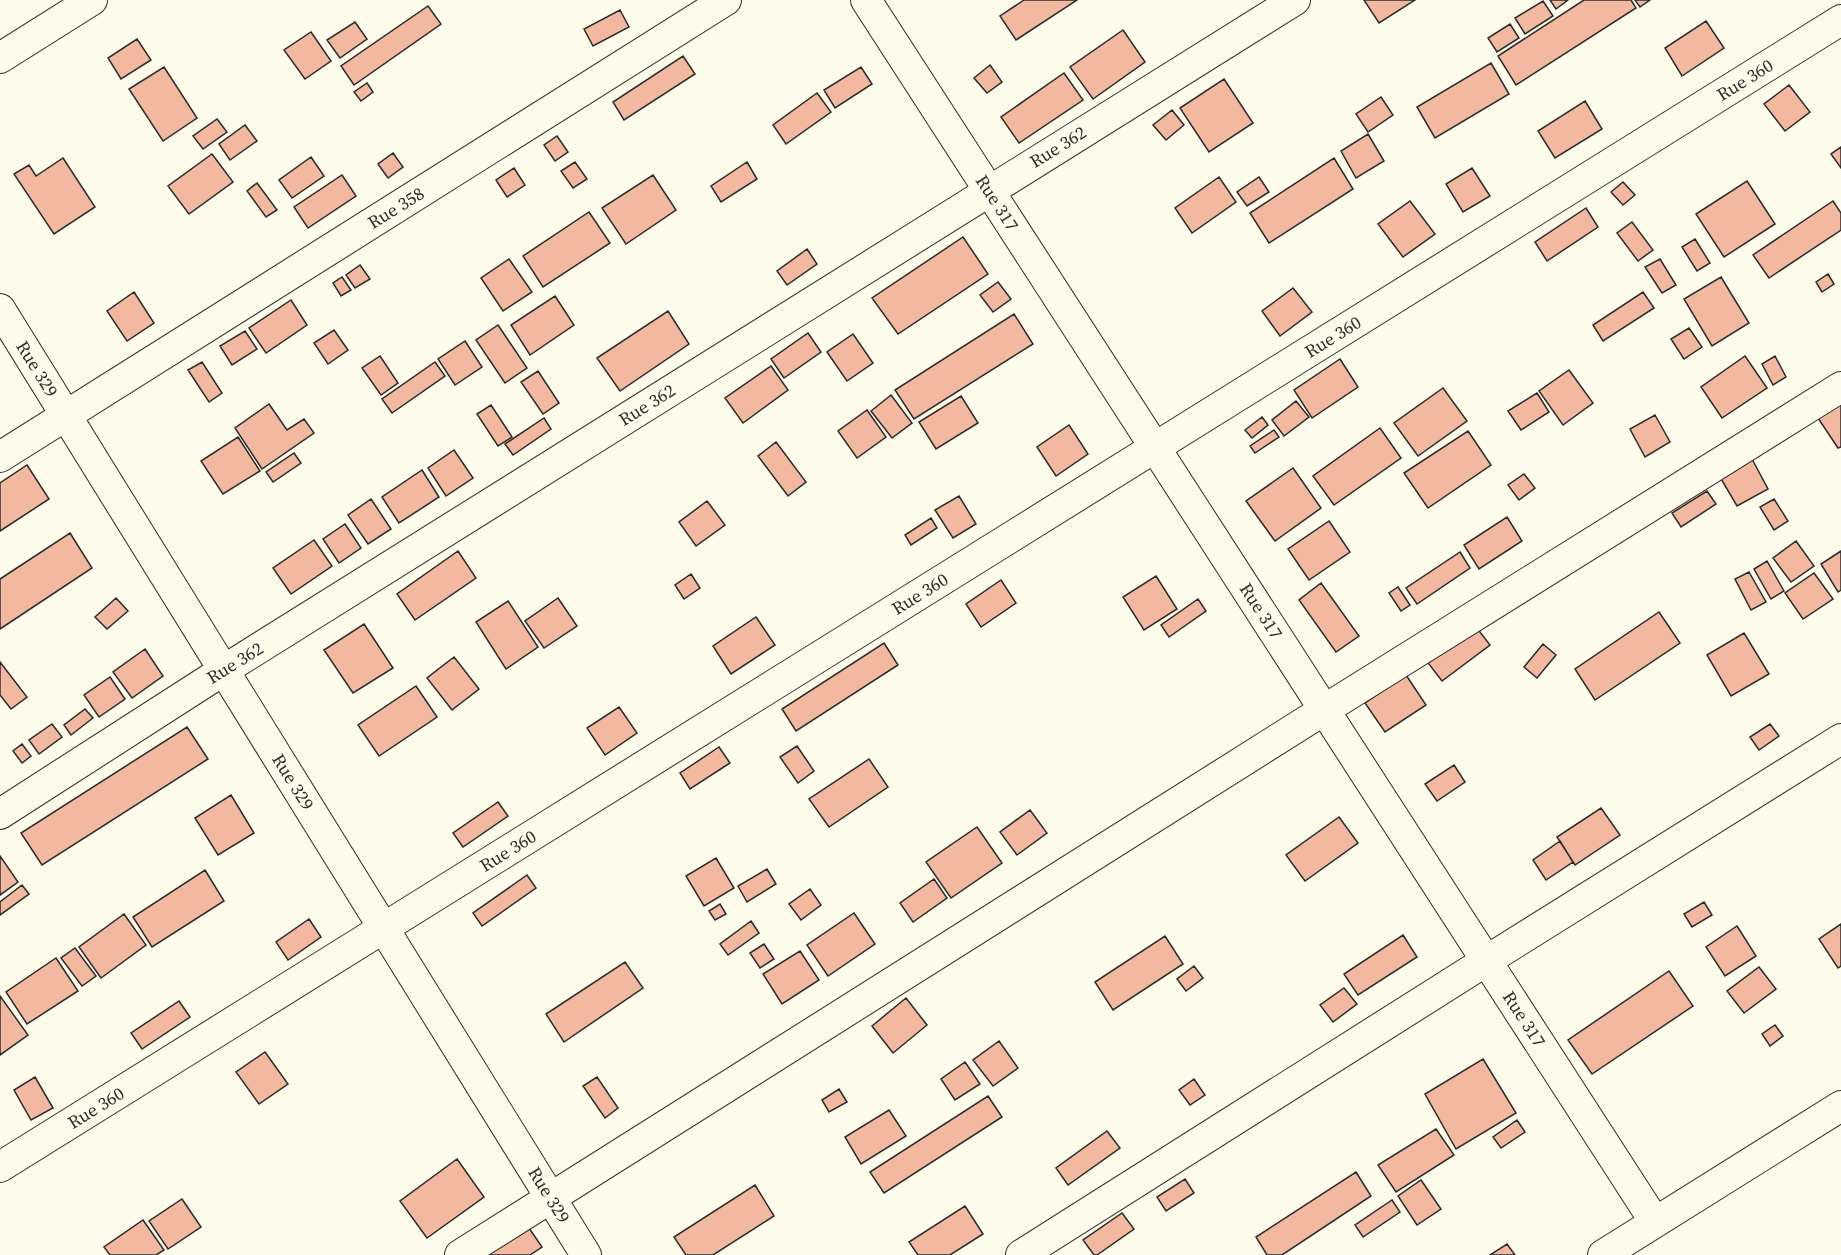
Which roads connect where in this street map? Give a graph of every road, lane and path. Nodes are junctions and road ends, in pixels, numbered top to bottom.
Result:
1 (92, 0) edge
2 (726, 0) edge
3 (866, 0) edge
4 (1295, 0) edge
5 (1841, 20) edge
6 (0, 58) edge
7 (989, 190) junction
8 (0, 309) edge
9 (1841, 387) edge
10 (66, 416) junction
11 (1155, 448) junction
12 (0, 457) edge
13 (224, 670) junction
14 (1324, 710) junction
15 (1841, 740) edge
16 (0, 814) edge
17 (384, 928) junction
18 (1486, 961) junction
19 (1841, 1106) edge
20 (0, 1167) edge
21 (550, 1198) junction
22 (1655, 1222) junction
23 (460, 1255) edge
24 (586, 1255) edge
25 (1021, 1255) edge
26 (1603, 1255) edge

1 - 6 street
2 - 10 street, Rue 358
3 - 7 street, Rue 317
4 - 7 street, Rue 362
5 - 11 street, Rue 360
7 - 11 street, Rue 317
7 - 13 street, Rue 362
8 - 10 street, Rue 329
9 - 14 street
10 - 12 street, Rue 358
10 - 13 street, Rue 329
11 - 14 street, Rue 317
11 - 17 street, Rue 360
13 - 16 street, Rue 362
13 - 17 street, Rue 329
14 - 18 street, Rue 317
14 - 21 street
15 - 18 street
17 - 20 street, Rue 360
17 - 21 street, Rue 329
18 - 22 street, Rue 317
18 - 25 street
19 - 22 street
21 - 23 street
21 - 24 street, Rue 329
22 - 26 street

